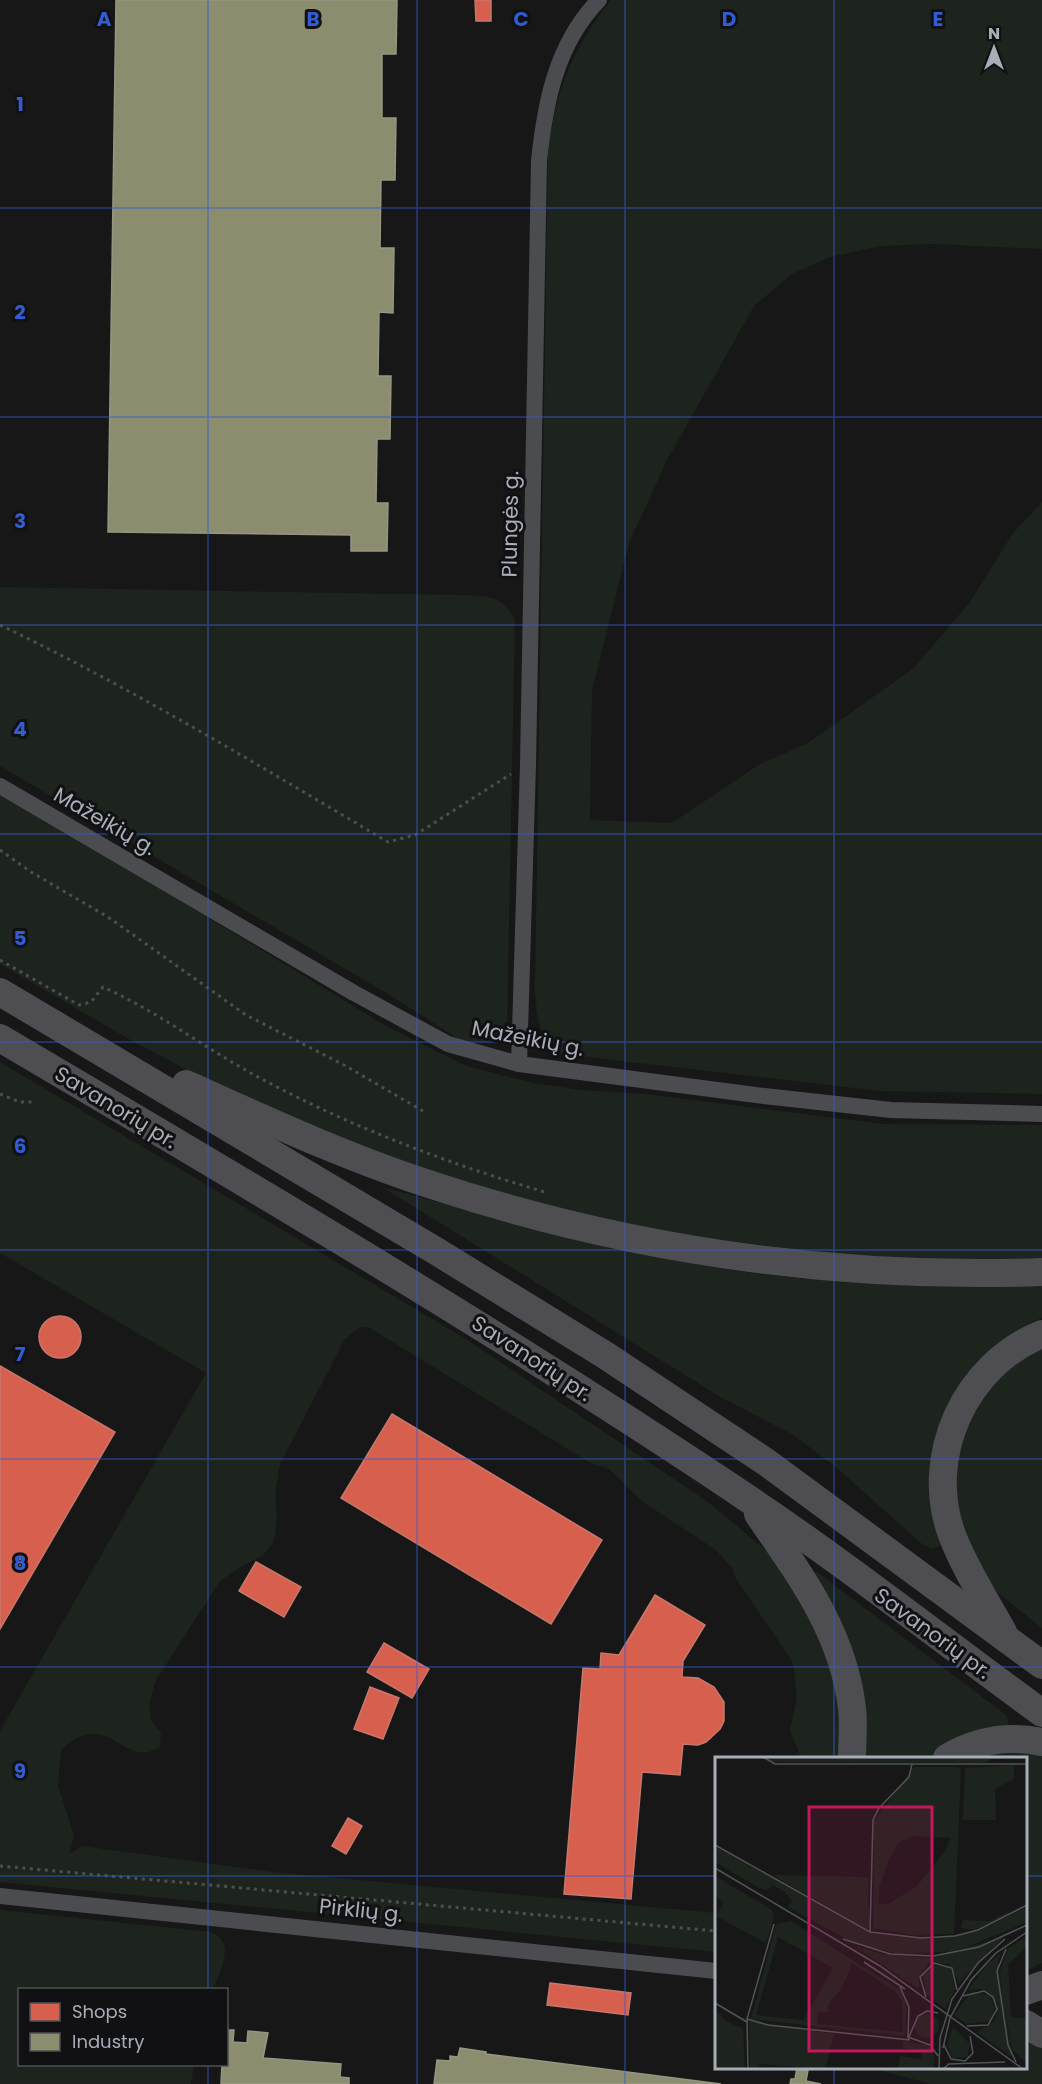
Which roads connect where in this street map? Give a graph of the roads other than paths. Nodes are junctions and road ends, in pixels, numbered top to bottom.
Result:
1 (599, 0) edge
2 (0, 786) edge
3 (0, 992) edge
4 (71, 1034) junction
5 (0, 1038) edge
6 (519, 1064) junction
7 (1042, 1114) edge
8 (1042, 1272) edge
9 (1042, 1334) edge
10 (747, 1498) junction
11 (1007, 1640) junction
12 (1042, 1665) edge
13 (1042, 1713) edge
14 (1042, 1743) edge
15 (852, 1757) edge
16 (949, 1757) edge
17 (0, 1896) edge
18 (715, 1971) edge
19 (1042, 1985) edge
20 (1027, 1991) edge
21 (1027, 2025) edge
22 (1042, 2034) edge

1 - 6 street, Plungės g.
2 - 6 street, Mažeikių g.
3 - 4 highway, Savanorių pr.
4 - 8 highway
4 - 11 highway, Savanorių pr.
5 - 10 highway, Savanorių pr.
6 - 7 street, Mažeikių g.
9 - 11 highway
10 - 13 highway, Savanorių pr.
10 - 15 highway
11 - 12 highway, Savanorių pr.
14 - 16 highway
17 - 18 street, Pirklių g.
19 - 20 highway
21 - 22 highway

